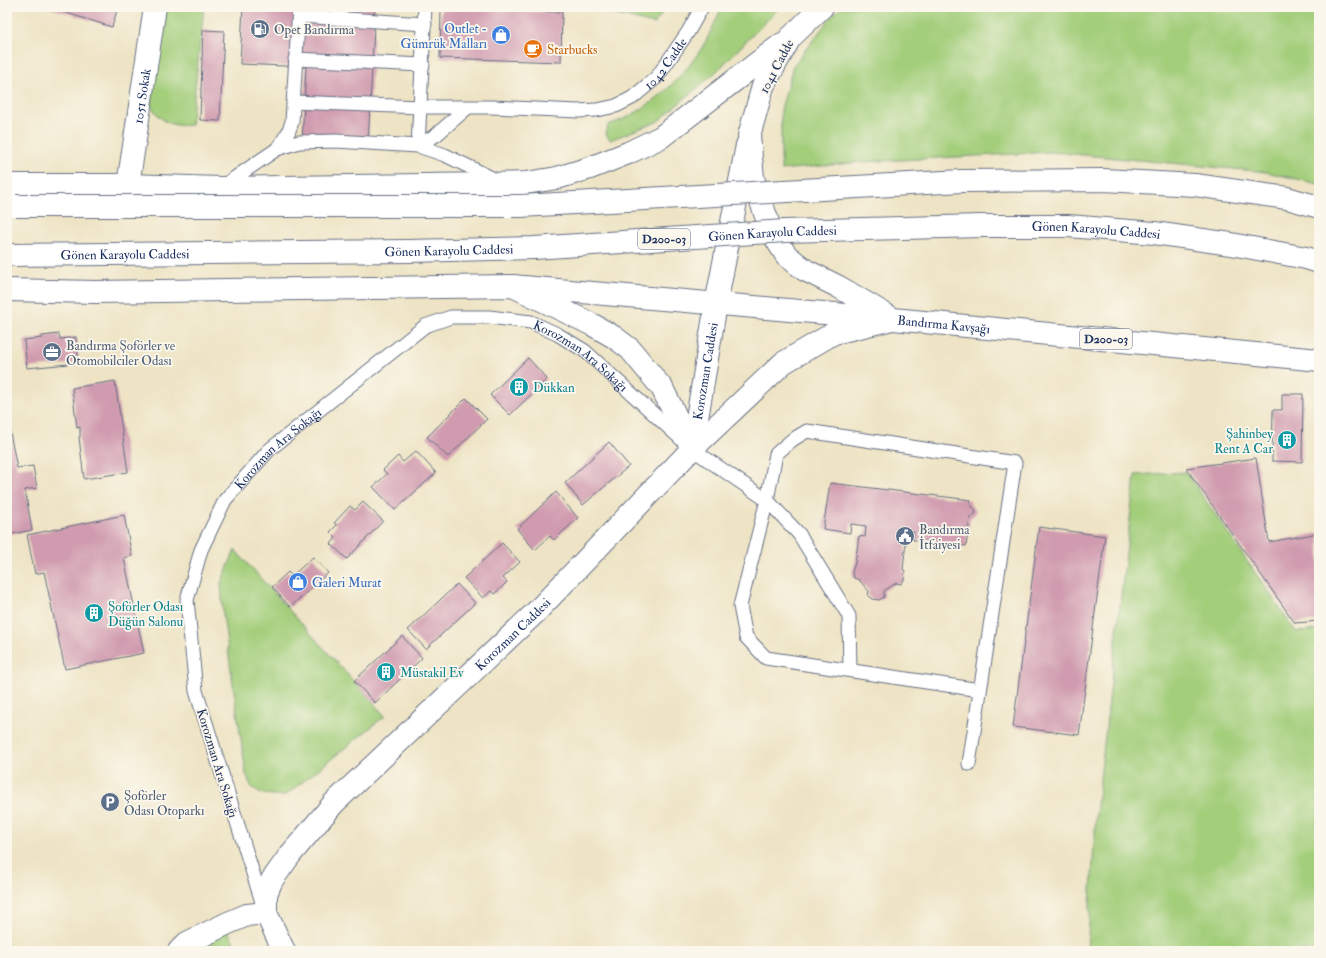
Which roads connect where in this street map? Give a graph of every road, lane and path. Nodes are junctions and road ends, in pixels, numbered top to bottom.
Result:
1 (155, 7) edge
2 (425, 7) edge
3 (702, 7) edge
4 (822, 7) edge
5 (299, 12) edge
6 (425, 24) junction
7 (790, 38) junction
8 (296, 59) junction
9 (423, 65) junction
10 (293, 102) junction
11 (420, 107) junction
12 (467, 108) junction
13 (749, 136) junction
14 (418, 146) junction
15 (277, 149) junction
16 (505, 184) junction
17 (7, 185) edge
18 (128, 186) junction
19 (220, 188) junction
20 (12, 206) edge
21 (1319, 207) edge
22 (7, 255) edge
23 (1319, 262) edge
24 (512, 286) junction
25 (7, 290) edge
26 (716, 304) junction
27 (893, 319) junction
28 (1319, 360) edge
29 (692, 448) junction
30 (767, 500) junction
31 (850, 670) junction
32 (980, 690) junction
33 (969, 764) dead end
34 (266, 914) junction
35 (179, 951) edge
36 (284, 951) edge

1 - 18 main road, 1051 Sokak
2 - 6 lane
3 - 12 lane, 1042 Cadde
4 - 7 main road, 1041 Cadde
5 - 6 lane
5 - 8 lane
6 - 9 lane
7 - 13 main road, 1041 Cadde
7 - 16 main road
8 - 9 lane
8 - 10 lane
9 - 11 lane
10 - 11 lane, 1042 Cadde
10 - 15 lane
11 - 12 lane, 1042 Cadde
11 - 14 lane
12 - 14 lane
13 - 26 main road
13 - 27 main road, Bandırma Kavşağı
14 - 15 lane
14 - 16 lane
15 - 19 lane
16 - 19 main road
17 - 18 main road
18 - 19 main road
20 - 21 main road, bridge
22 - 23 main road, Gönen Karayolu Caddesi / D200-03, bridge
24 - 25 main road, D200-03
24 - 26 main road, D200-03
24 - 29 main road
26 - 27 main road, D200-03
26 - 29 main road, Korozman Caddesi
27 - 28 main road, Bandırma Kavşağı / D200-03
27 - 29 main road
29 - 30 lane, Korozman Ara Sokağı
29 - 34 main road, Korozman Caddesi
29 - 34 lane, Korozman Ara Sokağı
30 - 31 lane, Korozman Ara Sokağı
30 - 31 lane
30 - 32 lane
31 - 32 lane
32 - 33 lane
34 - 35 main road
34 - 36 main road

